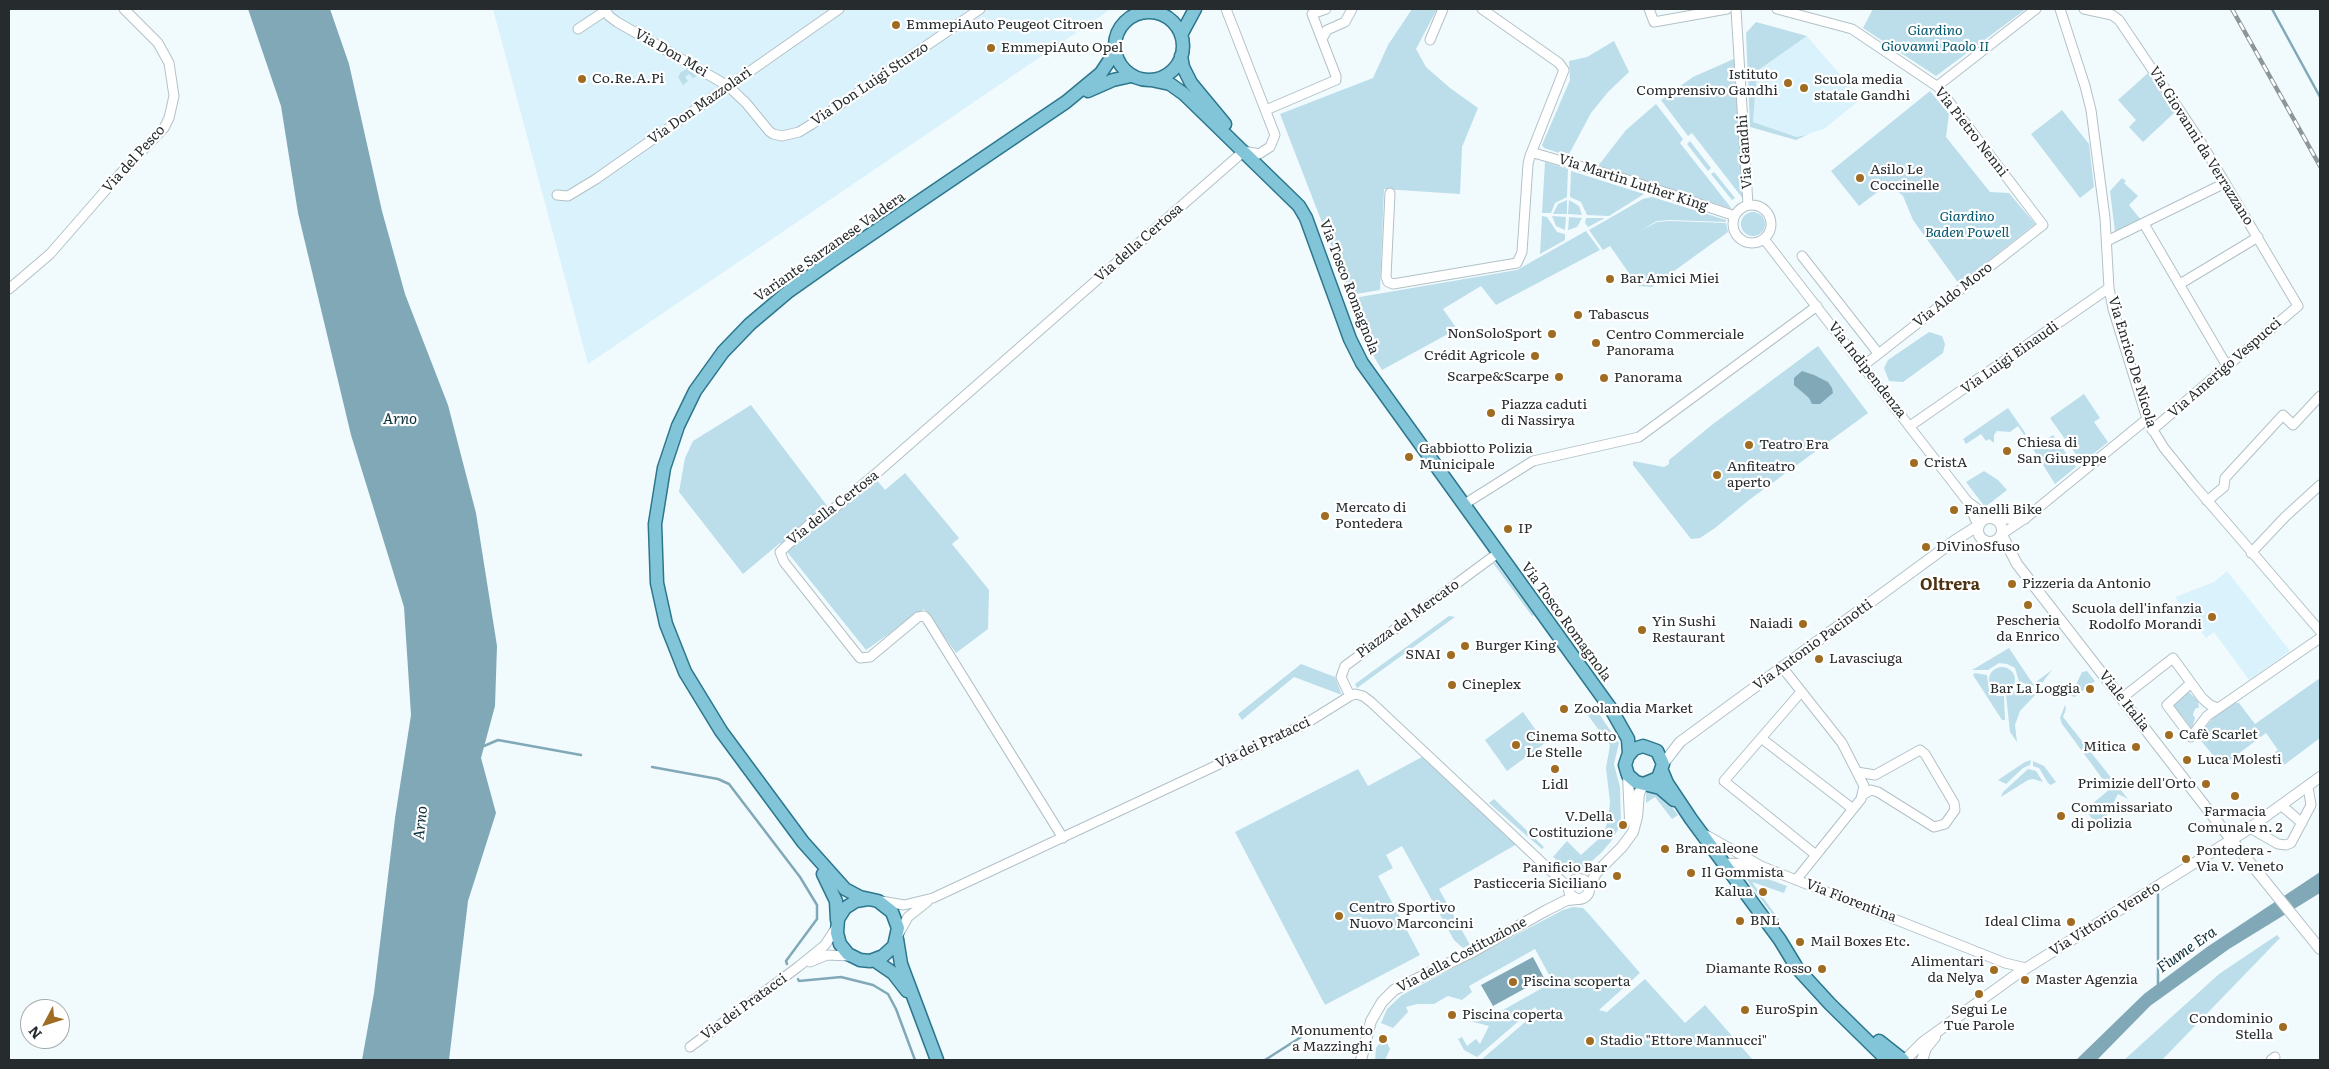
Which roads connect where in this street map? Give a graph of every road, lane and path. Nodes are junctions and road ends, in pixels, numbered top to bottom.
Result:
1 (124, 9) edge
2 (839, 9) edge
3 (980, 9) edge
4 (1195, 9) edge
5 (1226, 9) edge
6 (1326, 9) edge
7 (1352, 9) edge
8 (1443, 9) edge
9 (1482, 9) edge
10 (1649, 9) edge
11 (1727, 9) edge
12 (1736, 9) edge
13 (1777, 9) edge
14 (2036, 9) edge
15 (2060, 9) edge
16 (2084, 9) edge
17 (605, 10) edge
18 (1164, 11) edge
19 (578, 29) dead end
20 (1181, 35) junction
21 (1322, 39) junction
22 (1430, 40) dead end
23 (1115, 52) junction
24 (1181, 56) junction
25 (1131, 76) junction
26 (1151, 80) junction
27 (728, 86) junction
28 (1938, 87) junction
29 (1066, 102) junction
30 (1266, 110) junction
31 (759, 119) joint
32 (1244, 151) junction
33 (1530, 156) junction
34 (2225, 183) junction
35 (1390, 193) dead end
36 (557, 195) dead end
37 (1748, 205) junction
38 (1735, 216) junction
39 (2144, 224) junction
40 (2043, 225) joint
41 (2258, 237) junction
42 (1764, 239) junction
43 (2107, 241) junction
44 (1802, 256) dead end
45 (2180, 284) junction
46 (2109, 288) junction
47 (9, 289) edge
48 (1817, 306) junction
49 (2298, 306) joint
50 (1878, 353) junction
51 (1863, 366) junction
52 (2227, 366) junction
53 (2320, 396) edge
54 (2147, 419) junction
55 (1910, 426) junction
56 (2152, 430) junction
57 (2320, 485) edge
58 (2207, 501) junction
59 (1969, 502) junction
60 (1463, 505) junction
61 (1993, 518) junction
62 (2025, 518) junction
63 (1980, 525) junction
64 (1999, 537) junction
65 (1982, 539) junction
66 (1946, 547) junction
67 (2251, 552) junction
68 (1498, 553) junction
69 (2320, 631) edge
70 (2320, 638) edge
71 (1782, 667) junction
72 (2191, 683) junction
73 (1801, 692) junction
74 (1350, 696) junction
75 (2122, 698) junction
76 (2202, 698) junction
77 (2218, 708) junction
78 (1611, 709) junction
79 (2204, 718) junction
80 (1761, 738) junction
81 (1680, 742) junction
82 (1653, 749) junction
83 (1629, 753) junction
84 (1662, 768) junction
85 (1857, 772) junction
86 (1628, 775) junction
87 (1875, 775) junction
88 (2320, 777) edge
89 (1646, 784) junction
90 (2308, 786) junction
91 (1876, 790) junction
92 (1864, 794) junction
93 (2281, 805) junction
94 (1853, 809) junction
95 (1691, 819) junction
96 (2302, 823) junction
97 (2250, 828) junction
98 (1699, 830) junction
99 (1063, 838) junction
100 (2232, 839) junction
101 (1626, 840) junction
102 (803, 842) junction
103 (1740, 854) junction
104 (1816, 855) junction
105 (1722, 859) junction
106 (1748, 864) junction
107 (1761, 866) junction
108 (1601, 867) junction
109 (1796, 880) junction
110 (1572, 884) junction
111 (1740, 885) junction
112 (1589, 888) junction
113 (933, 898) junction
114 (1578, 899) junction
115 (873, 900) junction
116 (1546, 910) junction
117 (837, 925) junction
118 (897, 937) junction
119 (1782, 942) junction
120 (2320, 949) edge
121 (852, 956) junction
122 (874, 960) junction
123 (798, 967) junction
124 (2026, 968) junction
125 (918, 1008) junction
126 (1940, 1031) junction
127 (690, 1047) dead end
128 (938, 1060) edge
129 (1361, 1060) edge
130 (1887, 1060) edge
131 (1907, 1060) edge
132 (1922, 1060) edge

1 - 47 street, Via del Pesco
2 - 27 street, Via Don Mazzolari
3 - 31 street, Via Don Luigi Sturzo
4 - 20 main road
5 - 30 street
6 - 21 street
7 - 21 street
8 - 22 street
9 - 33 street
10 - 11 street
12 - 37 street, Via Gandhi
13 - 28 street, Via Pietro Nenni
14 - 28 street
15 - 43 street, Via Enrico De Nicola
16 - 34 street, Via Giovanni da Verrazzano
17 - 19 street
17 - 27 street, Via Don Mei
18 - 20 main road
18 - 23 main road
20 - 24 main road
21 - 30 street
23 - 25 main road
23 - 29 main road
24 - 26 main road
24 - 32 main road
25 - 26 main road
25 - 29 main road
26 - 32 main road, Via Tosco Romagnola
27 - 31 street, Via Don Mei
27 - 36 street, Via Don Mazzolari
28 - 40 street, Via Pietro Nenni
29 - 102 main road, Variante Sarzanese Valdera
30 - 32 street
32 - 60 main road, Via Tosco Romagnola
32 - 99 street, Via della Certosa
33 - 35 street
33 - 38 street, Via Martin Luther King
34 - 39 street
34 - 41 street, Via Giovanni da Verrazzano
37 - 38 street
37 - 42 street
38 - 42 street
39 - 43 street
39 - 45 street
40 - 50 street, Via Aldo Moro
41 - 45 street
41 - 49 street, Via Giovanni da Verrazzano
42 - 48 street, Via Indipendenza
43 - 46 street, Via Enrico De Nicola
44 - 50 street, Via Indipendenza
45 - 52 street
46 - 54 street, Via Enrico De Nicola
46 - 55 street, Via Luigi Einaudi
48 - 51 street, Via Indipendenza
48 - 60 street
49 - 52 street, Via Amerigo Vespucci
50 - 51 street, Via Aldo Moro
51 - 55 street, Via Indipendenza
52 - 56 street, Via Amerigo Vespucci
53 - 58 street
54 - 56 street, Via Enrico De Nicola
54 - 62 street
55 - 59 street, Via Indipendenza
56 - 58 street, Via Enrico De Nicola
57 - 67 street
58 - 67 street, Via Enrico De Nicola
59 - 61 street, Via Indipendenza
59 - 63 street, Via Indipendenza
60 - 68 main road, Via Tosco Romagnola
61 - 62 street
61 - 63 street
61 - 64 street
62 - 64 street
63 - 65 street
63 - 66 street, Via Antonio Pacinotti
64 - 65 street
64 - 75 street, Viale Italia
65 - 66 street, Via Antonio Pacinotti
66 - 71 street, Via Antonio Pacinotti
67 - 69 street, Via Enrico De Nicola
68 - 74 street, Piazza del Mercato
68 - 78 main road, Via Tosco Romagnola
70 - 77 street
71 - 73 street
71 - 81 street, Via Antonio Pacinotti
72 - 75 street
72 - 76 street
72 - 79 street
73 - 80 street
73 - 85 street
74 - 99 street, Via dei Pratacci
74 - 110 street
75 - 100 street, Viale Italia
76 - 77 street
76 - 79 street
77 - 79 street
78 - 82 main road, Via Tosco Romagnola
78 - 83 main road, Via Tosco Romagnola
80 - 94 street
80 - 104 street
81 - 82 street, Via Antonio Pacinotti
81 - 84 street, Via Antonio Pacinotti
82 - 83 main road
82 - 84 main road
83 - 86 main road
84 - 89 main road
84 - 95 main road
85 - 87 street
85 - 92 street
86 - 89 main road
86 - 101 street
87 - 91 street
87 - 91 street
88 - 90 street, Via Vittorio Veneto
89 - 95 main road
89 - 101 street, Via della Costituzione
90 - 93 street, Via Vittorio Veneto
90 - 96 street
91 - 92 street
92 - 94 street
93 - 96 street
93 - 97 street, Via Vittorio Veneto
94 - 104 street
95 - 98 main road
96 - 97 street
97 - 100 street, Via Vittorio Veneto
98 - 103 street, Via Fiorentina
98 - 105 main road
99 - 113 street, Via dei Pratacci
100 - 120 street
100 - 124 street, Via Vittorio Veneto
101 - 108 street, Via della Costituzione
102 - 115 main road, Variante Sarzanese Valdera
102 - 117 main road, Variante Sarzanese Valdera
103 - 105 street
103 - 107 street, Via Fiorentina
104 - 109 street
105 - 106 street, Via Fiorentina
105 - 111 main road
106 - 107 street, Via Fiorentina
106 - 111 street
107 - 109 street, Via Fiorentina
108 - 110 street, Via della Costituzione
108 - 112 street, Via della Costituzione
109 - 124 street, Via Fiorentina
110 - 112 street
110 - 114 street
110 - 116 street, Via della Costituzione
111 - 119 main road
112 - 114 street
113 - 115 street, Via dei Pratacci
113 - 118 street, Via dei Pratacci
114 - 116 street, Via della Costituzione
115 - 117 main road
115 - 118 main road
116 - 129 street, Via della Costituzione
117 - 121 main road
117 - 123 street, Via dei Pratacci
118 - 122 main road
118 - 125 main road
119 - 130 main road
119 - 131 main road
121 - 122 main road
121 - 123 street, Via dei Pratacci
122 - 125 main road
123 - 127 street, Via dei Pratacci
124 - 126 street, Via Vittorio Veneto
125 - 128 main road
126 - 131 street, Via Vittorio Veneto
126 - 132 street, Via Vittorio Veneto

